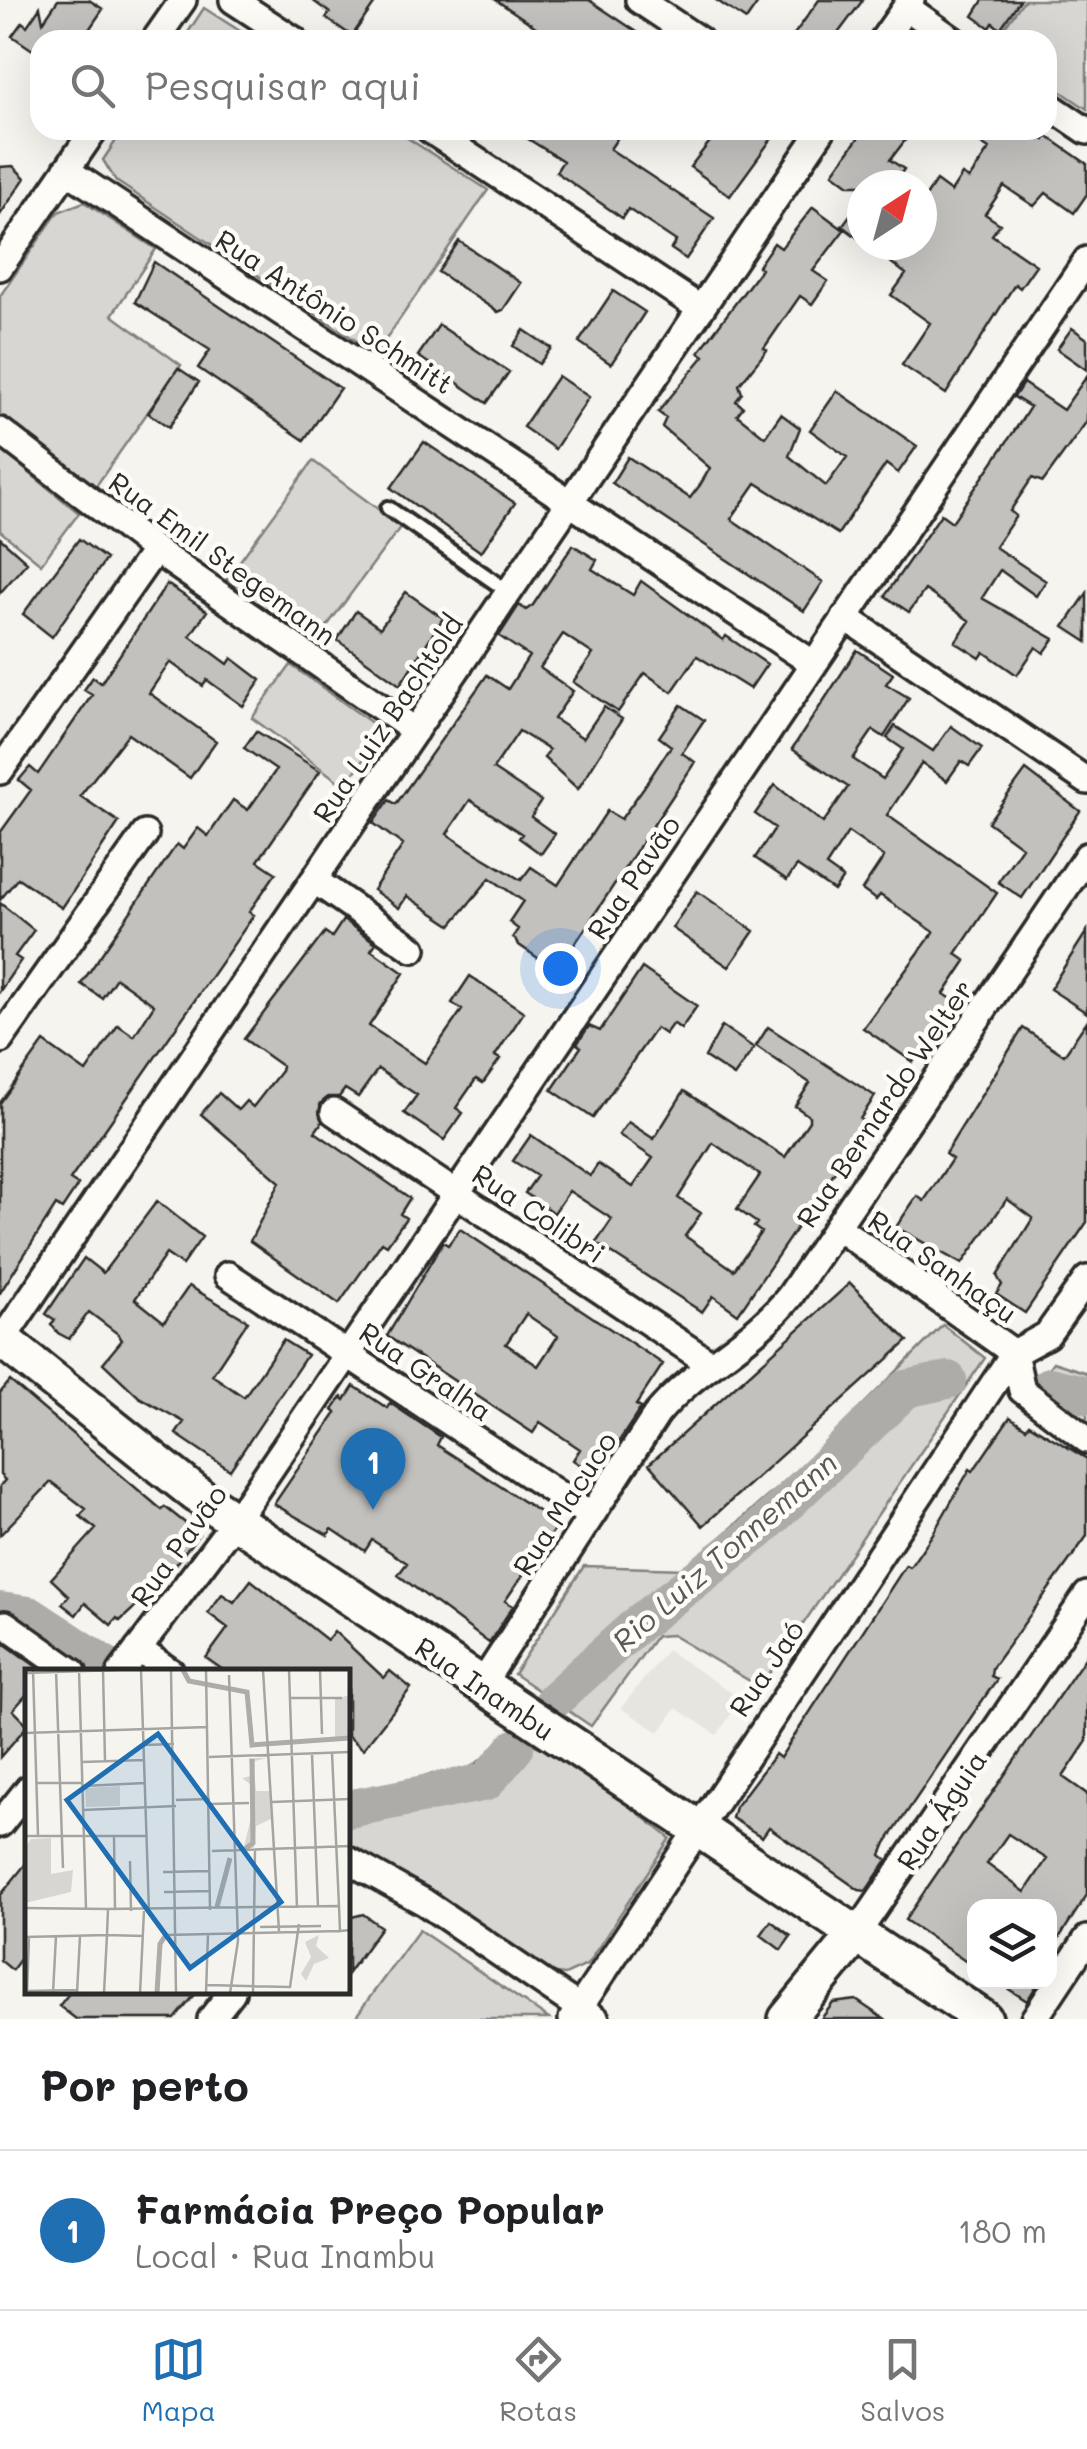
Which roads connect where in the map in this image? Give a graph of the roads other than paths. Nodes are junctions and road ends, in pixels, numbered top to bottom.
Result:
1 (182, 0) edge
2 (233, 0) edge
3 (639, 0) edge
4 (908, 4) edge
5 (162, 30) edge
6 (279, 30) edge
7 (684, 30) edge
8 (891, 30) edge
9 (941, 30) edge
10 (1057, 111) edge
11 (1087, 131) edge
12 (87, 140) edge
13 (445, 140) edge
14 (815, 140) edge
15 (66, 170) junction
16 (1087, 260) edge
17 (0, 267) edge
18 (701, 309) junction
19 (0, 431) edge
20 (570, 502) junction
21 (388, 508) dead end
22 (155, 550) junction
23 (509, 592) junction
24 (845, 618) junction
25 (814, 664) junction
26 (415, 731) junction
27 (0, 771) edge
28 (1087, 781) edge
29 (145, 834) dead end
30 (1087, 856) edge
31 (314, 880) junction
32 (413, 949) dead end
33 (0, 1040) edge
34 (334, 1112) dead end
35 (456, 1194) junction
36 (837, 1227) junction
37 (228, 1275) dead end
38 (1087, 1279) edge
39 (1, 1339) edge
40 (1014, 1353) junction
41 (347, 1354) junction
42 (712, 1364) junction
43 (1087, 1440) edge
44 (591, 1516) junction
45 (235, 1521) junction
46 (1087, 1595) edge
47 (5, 1624) dead end
48 (129, 1660) edge
49 (69, 1669) edge
50 (160, 1669) edge
51 (482, 1686) junction
52 (25, 1793) edge
53 (0, 1824) edge
54 (695, 1828) junction
55 (350, 1861) edge
56 (856, 1934) junction
57 (1087, 1939) edge
58 (230, 1994) edge
59 (582, 2015) edge
60 (211, 2019) edge
61 (787, 2019) edge
62 (984, 2019) edge
63 (1034, 2019) edge

1 - 5 street
2 - 6 street
3 - 7 street
4 - 8 street
4 - 9 street
10 - 11 street
12 - 15 street
13 - 18 street
14 - 18 street, Rua Luiz Bachtold
15 - 17 street
15 - 20 street, Rua Antônio Schmitt
16 - 24 street, Rua Pavão
18 - 20 street, Rua Luiz Bachtold
19 - 22 street, Rua Emil Stegemann
20 - 23 street, Rua Luiz Bachtold
20 - 25 street, Rua Antônio Schmitt
21 - 23 lane
22 - 26 street, Rua Emil Stegemann
22 - 27 street
23 - 26 street, Rua Luiz Bachtold
24 - 25 street, Rua Pavão
24 - 28 street
25 - 35 street, Rua Pavão
26 - 31 street, Rua Luiz Bachtold
29 - 33 street
30 - 36 street, Rua Bernardo Welter
31 - 32 street
31 - 39 street, Rua Luiz Bachtold
34 - 35 street, Rua Colibri
35 - 41 street, Rua Pavão
35 - 42 street, Rua Colibri
36 - 40 street, Rua Sanhaçu
36 - 42 street, Rua Bernardo Welter
37 - 41 street, Rua Gralha
38 - 40 street
39 - 45 main road, Rua Inambu
40 - 43 street, Rua Sanhaçu
40 - 54 street, Rua Jaó
41 - 44 street, Rua Gralha
41 - 45 street, Rua Pavão
42 - 44 street, Rua Macuco
44 - 51 street, Rua Macuco
45 - 48 street, Rua Pavão
45 - 51 main road, Rua Inambu
46 - 56 street, Rua Águia
47 - 49 street
48 - 50 street
51 - 54 main road, Rua Inambu
52 - 53 street
54 - 56 main road, Rua Inambu
54 - 59 street, Rua Jaó
55 - 59 street
56 - 61 main road, Rua Águia
56 - 62 main road, Rua Inambu
57 - 63 street
58 - 60 street

